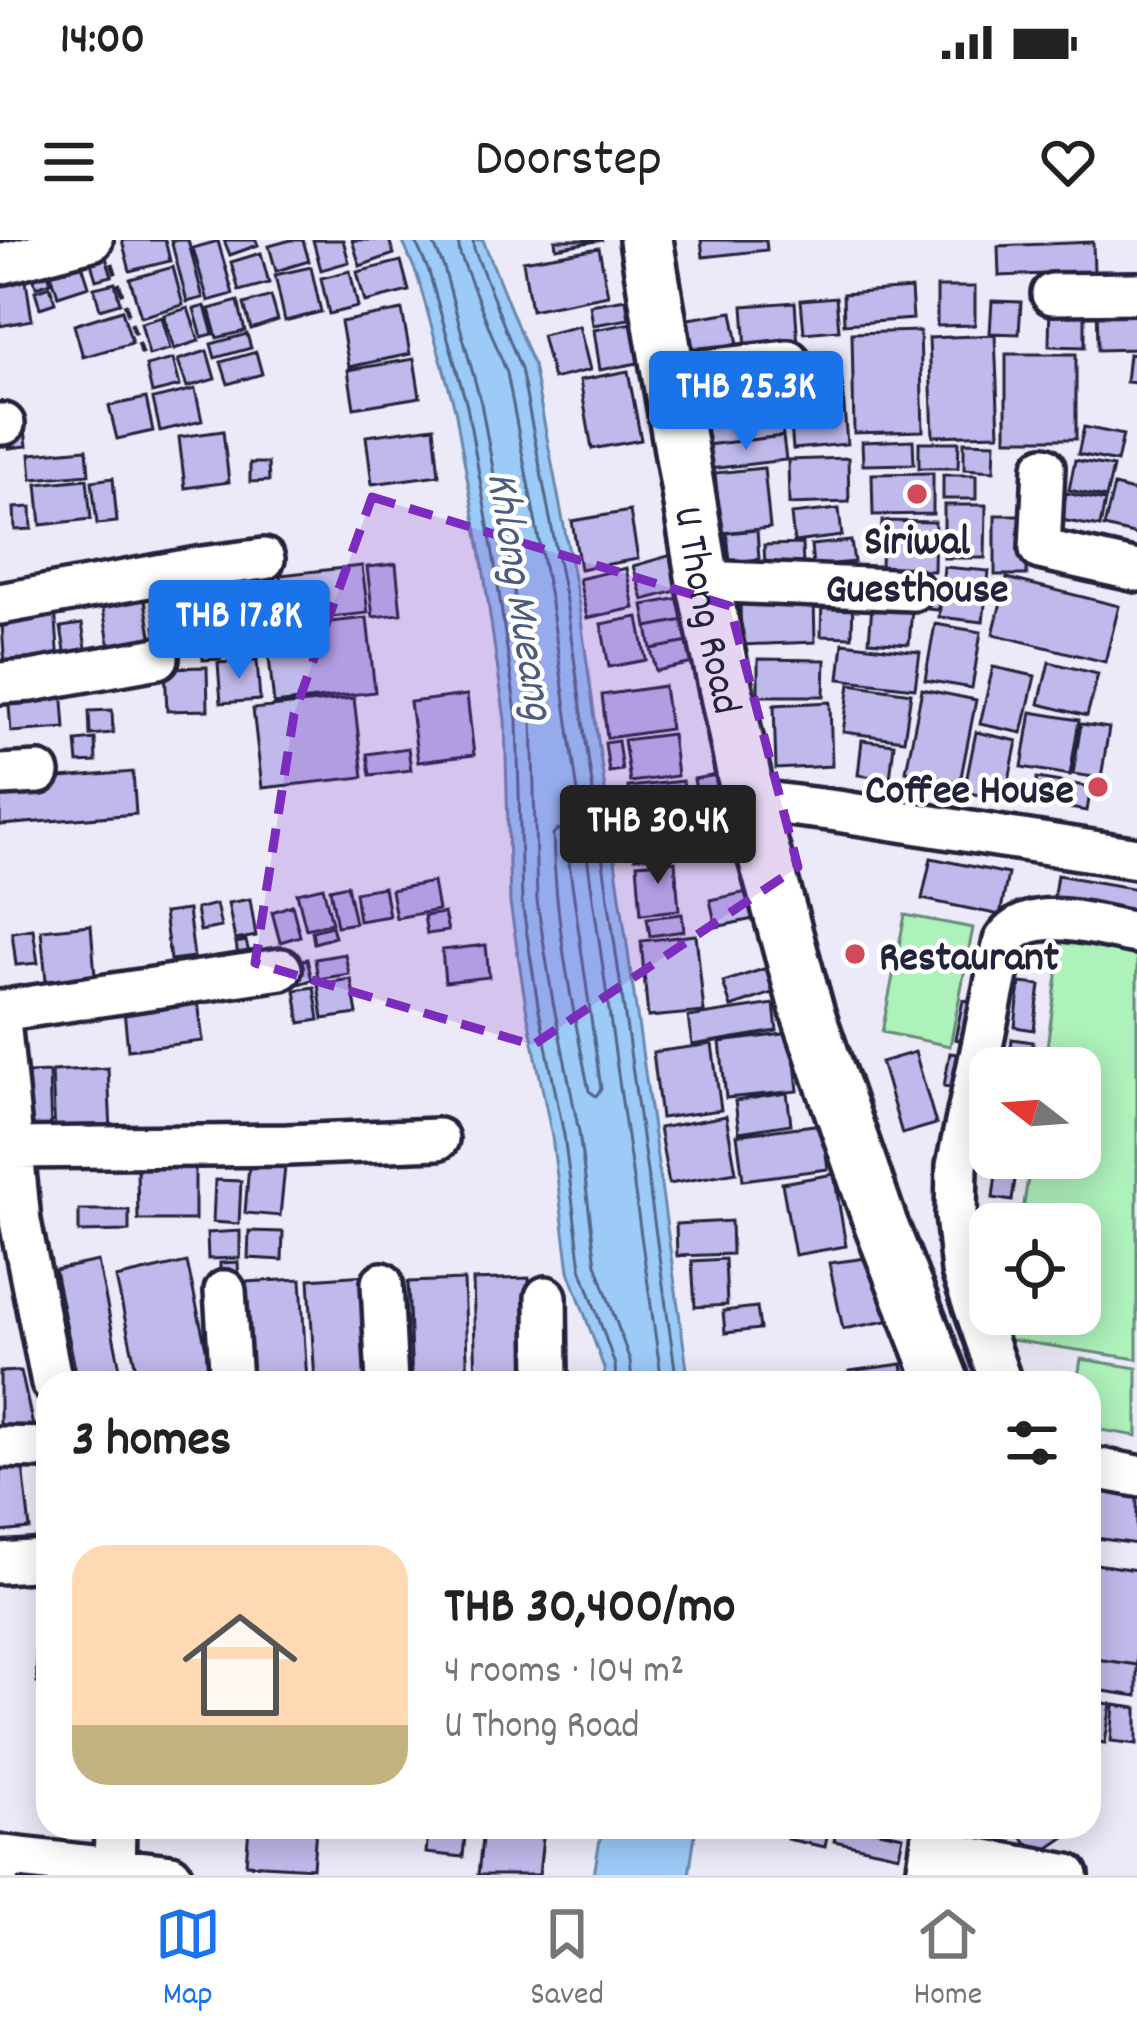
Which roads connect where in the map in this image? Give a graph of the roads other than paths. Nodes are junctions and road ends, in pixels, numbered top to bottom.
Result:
1 (646, 240) edge
2 (101, 250) edge
3 (0, 264) edge
4 (1137, 293) edge
5 (1052, 294) dead end
6 (789, 361) dead end
7 (667, 374) junction
8 (1044, 467) dead end
9 (265, 560) dead end
10 (1137, 571) edge
11 (703, 581) junction
12 (913, 590) dead end
13 (0, 604) edge
14 (158, 658) dead end
15 (0, 682) edge
16 (749, 800) junction
17 (1136, 853) edge
18 (1137, 933) edge
19 (281, 969) dead end
20 (0, 1011) edge
21 (0, 1020) edge
22 (438, 1139) dead end
23 (9, 1170) edge
24 (382, 1283) dead end
25 (225, 1291) dead end
26 (546, 1297) dead end
27 (50, 1371) edge
28 (230, 1371) edge
29 (386, 1371) edge
30 (547, 1371) edge
31 (938, 1371) edge
32 (997, 1371) edge
33 (0, 1447) edge
34 (36, 1448) edge
35 (1101, 1469) edge
36 (1137, 1476) edge
37 (36, 1560) edge
38 (0, 1562) edge
39 (115, 1839) edge
40 (936, 1851) edge
41 (1, 1861) edge
42 (114, 1872) edge
43 (171, 1875) edge
44 (1068, 1875) edge

1 - 7 main road, U Thong Road
2 - 3 street
4 - 5 street
6 - 7 street
7 - 11 main road, U Thong Road
8 - 10 street
9 - 13 street
11 - 12 street
11 - 16 main road, U Thong Road
14 - 15 street
16 - 17 street
16 - 31 main road, U Thong Road
18 - 32 street
19 - 20 street
21 - 23 street
22 - 23 street
23 - 27 street
24 - 29 street
25 - 28 street
26 - 30 street
33 - 34 street
35 - 36 street
37 - 38 street
39 - 42 street
40 - 44 street
41 - 42 street
42 - 43 street

